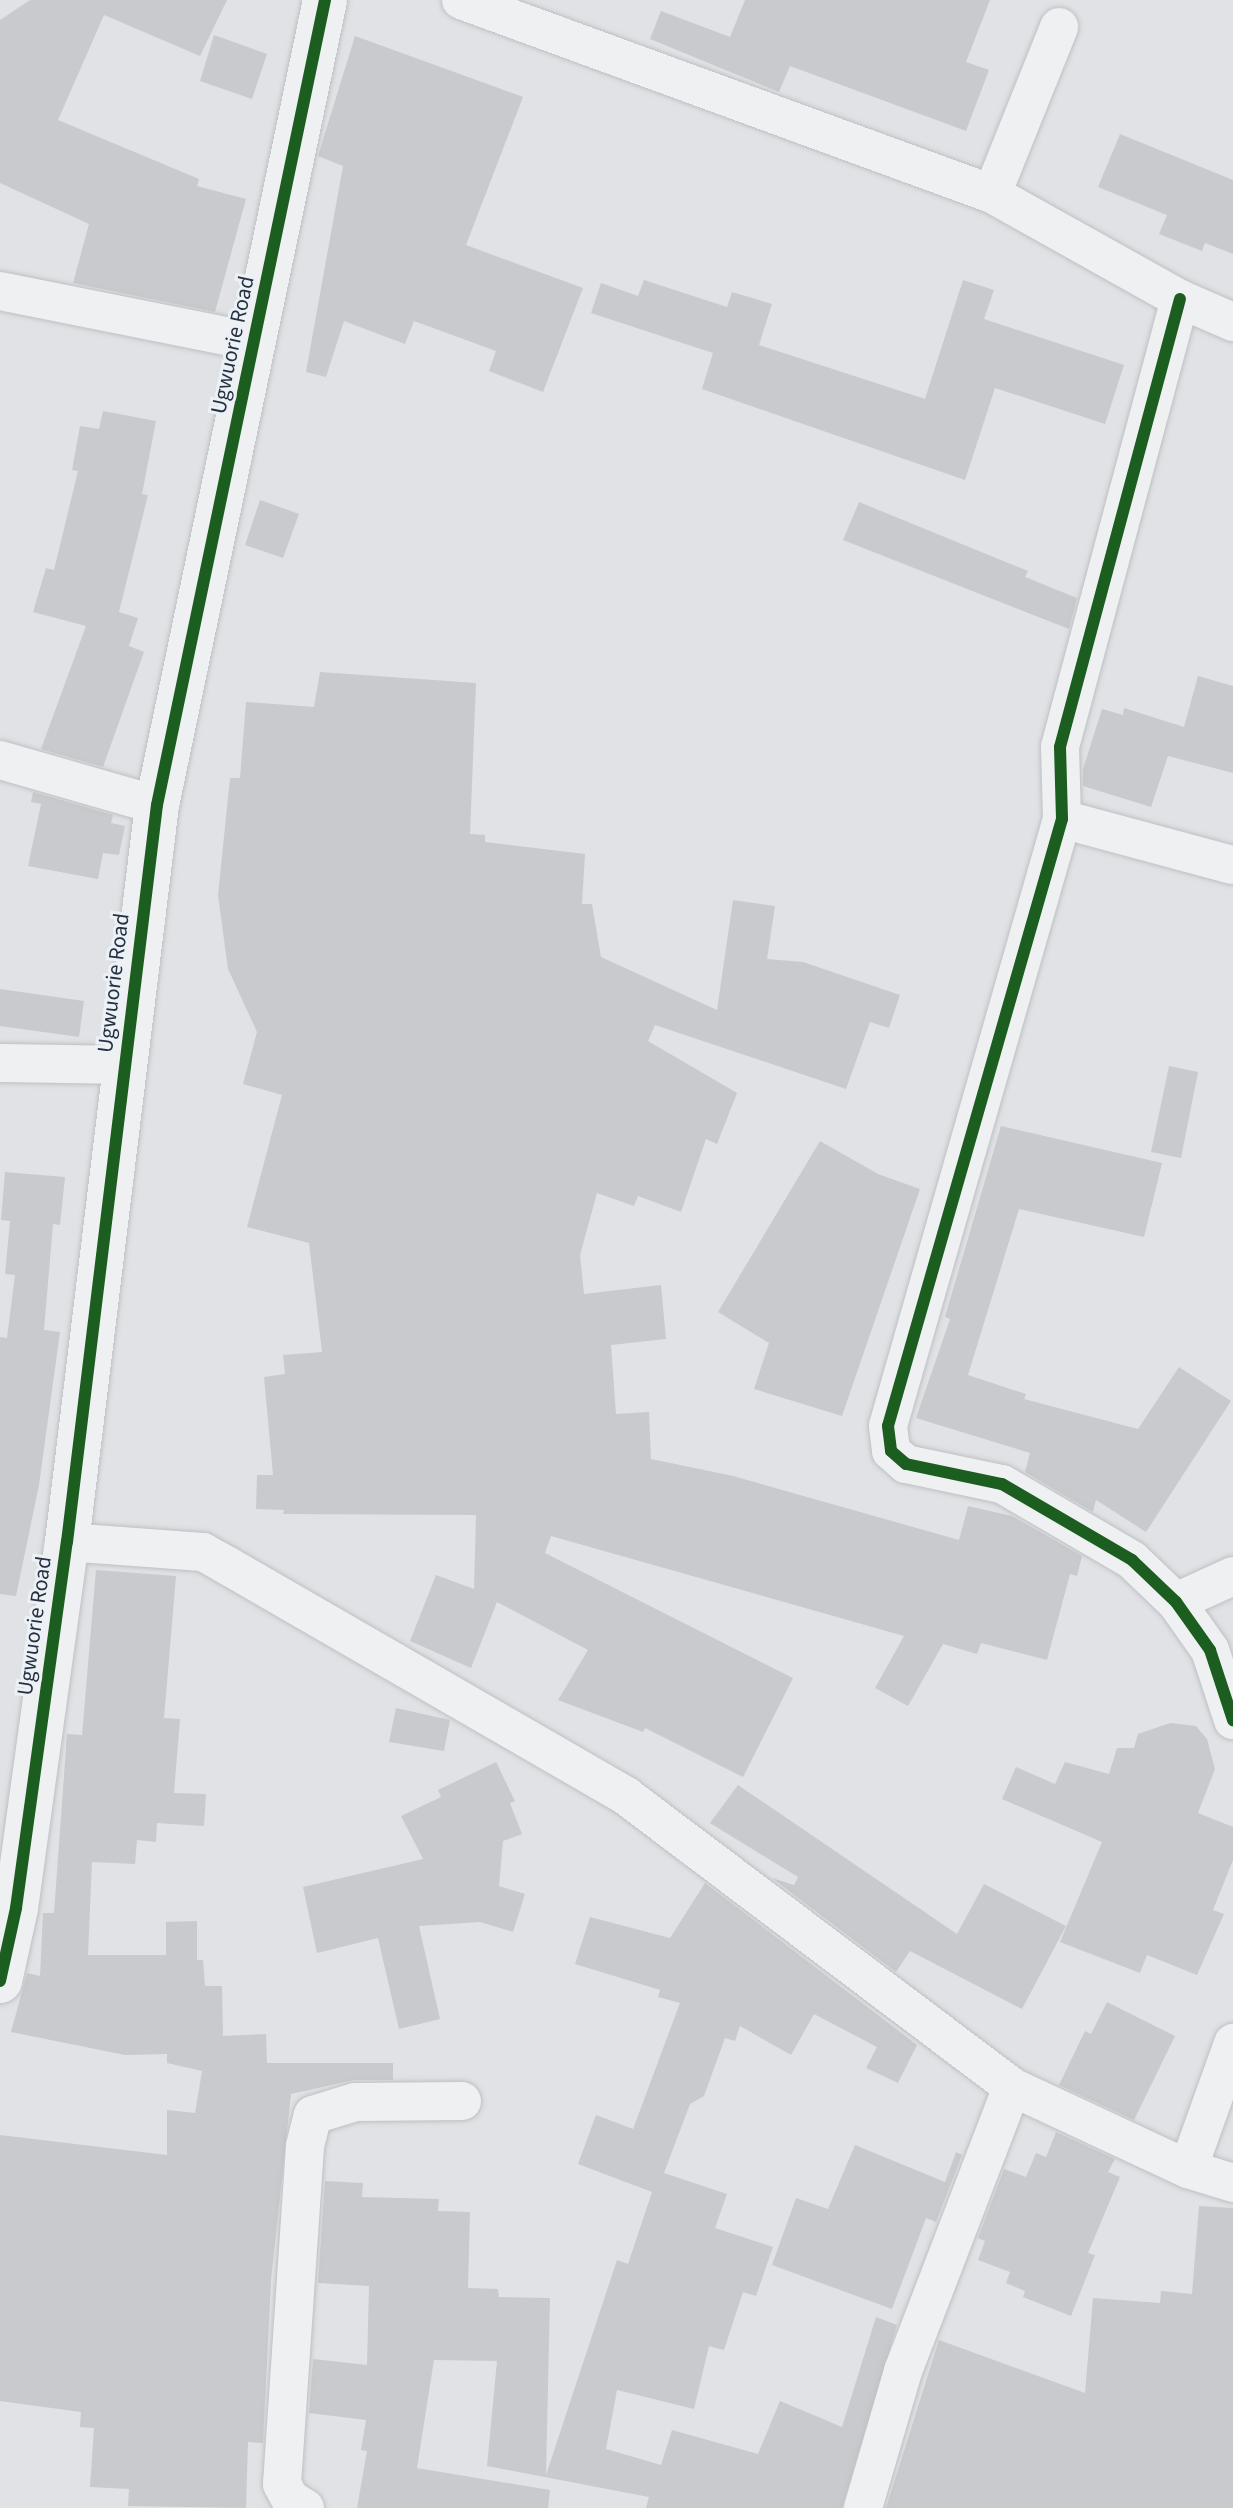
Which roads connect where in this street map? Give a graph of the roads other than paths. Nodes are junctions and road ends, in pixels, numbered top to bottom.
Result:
1 (325, 0) edge
2 (461, 0) edge
3 (1059, 27) dead end
4 (992, 194) junction
5 (0, 291) edge
6 (1180, 299) junction
7 (1233, 322) edge
8 (255, 342) junction
9 (0, 760) edge
10 (157, 805) junction
11 (1062, 819) junction
12 (1233, 865) edge
13 (0, 1063) edge
14 (123, 1065) junction
15 (67, 1542) junction
16 (1233, 1576) edge
17 (1176, 1602) junction
18 (1233, 1720) edge
19 (8, 1906) edge
20 (0, 1981) edge
21 (1233, 2043) edge
22 (1012, 2087) junction
23 (462, 2101) dead end
24 (1188, 2169) junction
25 (1233, 2183) edge
26 (305, 2508) edge
27 (863, 2508) edge

1 - 8 street, Ugwuorie Road
2 - 4 street
3 - 4 street
4 - 6 street
5 - 8 street
6 - 7 street
6 - 11 street
8 - 10 street, Ugwuorie Road
9 - 10 street
10 - 14 street, Ugwuorie Road
11 - 12 street
11 - 17 street
13 - 14 street
14 - 15 street, Ugwuorie Road
15 - 19 street, Ugwuorie Road
15 - 22 street
16 - 17 street
17 - 18 street
19 - 20 street, Ugwuorie Road
21 - 24 street
22 - 24 street
22 - 27 street
23 - 26 street
24 - 25 street

